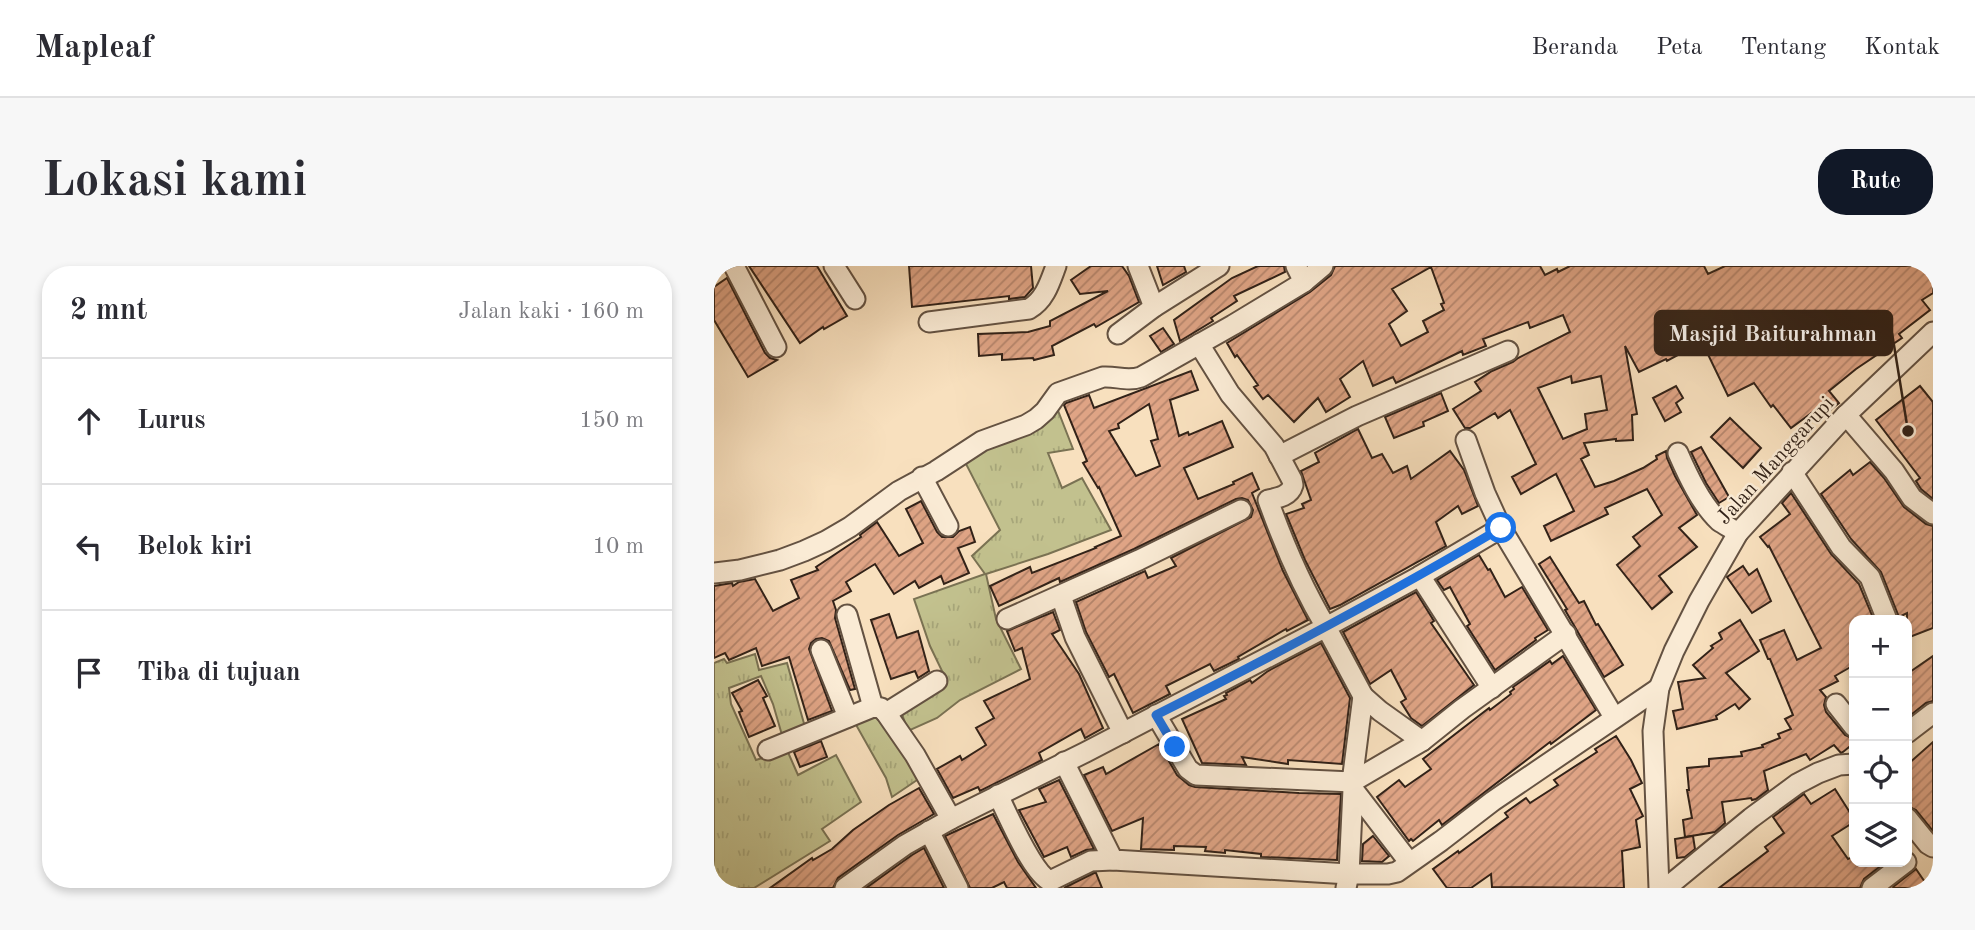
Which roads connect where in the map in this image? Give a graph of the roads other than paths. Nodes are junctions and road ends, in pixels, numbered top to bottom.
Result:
1 (734, 266) edge
2 (834, 266) edge
3 (1056, 266) edge
4 (1138, 266) edge
5 (1219, 266) edge
6 (1322, 266) edge
7 (1300, 274) edge
8 (855, 299) dead end
9 (1154, 307) junction
10 (929, 322) dead end
11 (1933, 332) edge
12 (1118, 334) dead end
13 (1199, 344) junction
14 (776, 347) dead end
15 (1508, 351) dead end
16 (1846, 415) junction
17 (1466, 439) dead end
18 (1277, 452) junction
19 (1678, 453) dead end
20 (1792, 472) junction
21 (922, 477) junction
22 (1241, 510) dead end
23 (1933, 514) edge
24 (948, 526) dead end
25 (1501, 528) junction
26 (1738, 533) junction
27 (714, 573) edge
28 (1420, 576) junction
29 (1061, 596) junction
30 (847, 615) dead end
31 (1885, 615) edge
32 (1007, 619) dead end
33 (1326, 628) junction
34 (1566, 634) junction
35 (821, 650) dead end
36 (937, 681) dead end
37 (1492, 688) junction
38 (1659, 688) junction
39 (1363, 696) junction
40 (1836, 704) dead end
41 (880, 710) junction
42 (1933, 713) edge
43 (1156, 715) junction
44 (1614, 717) junction
45 (848, 718) junction
46 (1849, 721) edge
47 (1912, 729) edge
48 (1123, 733) junction
49 (1422, 741) junction
50 (768, 750) dead end
51 (1064, 762) junction
52 (1849, 764) edge
53 (1353, 786) junction
54 (998, 796) junction
55 (951, 819) junction
56 (1912, 824) edge
57 (929, 831) junction
58 (1931, 846) edge
59 (1912, 857) edge
60 (1113, 860) junction
61 (1409, 862) junction
62 (1898, 867) edge
63 (871, 880) edge
64 (1348, 881) edge
65 (845, 888) edge
66 (958, 888) edge
67 (1659, 888) edge
68 (1666, 888) edge
69 (1872, 888) edge

1 - 14 street
2 - 8 street
3 - 10 street
4 - 9 street
5 - 9 street
6 - 7 street
7 - 13 street
9 - 12 street
11 - 16 street, Jalan Manggarupi
13 - 18 street
13 - 21 street
15 - 18 street
16 - 20 street, Jalan Manggarupi
16 - 23 street
17 - 25 street
18 - 33 street
19 - 26 street
20 - 26 street, Jalan Manggarupi
20 - 31 street
21 - 24 street
21 - 27 street
22 - 29 street
25 - 28 street
25 - 34 street
26 - 38 street, Jalan Manggarupi
28 - 33 street
28 - 37 street
29 - 32 street
29 - 48 street
30 - 41 street
33 - 39 street
33 - 43 street
34 - 37 street
34 - 44 street
35 - 45 street
36 - 41 street
37 - 49 street
38 - 44 street
38 - 67 street, Jalan Manggarupi
39 - 49 street
39 - 53 street
40 - 46 street
41 - 45 street
41 - 55 street
42 - 47 street
43 - 48 street
43 - 53 street
44 - 61 street
45 - 50 street
48 - 51 street
49 - 53 street
51 - 54 street
51 - 60 street
52 - 68 street
53 - 61 street
53 - 64 street
54 - 55 street
54 - 60 street
55 - 57 street
56 - 58 street
57 - 63 street
57 - 66 street
58 - 59 street
60 - 64 street
61 - 64 street
62 - 69 street
63 - 65 street

